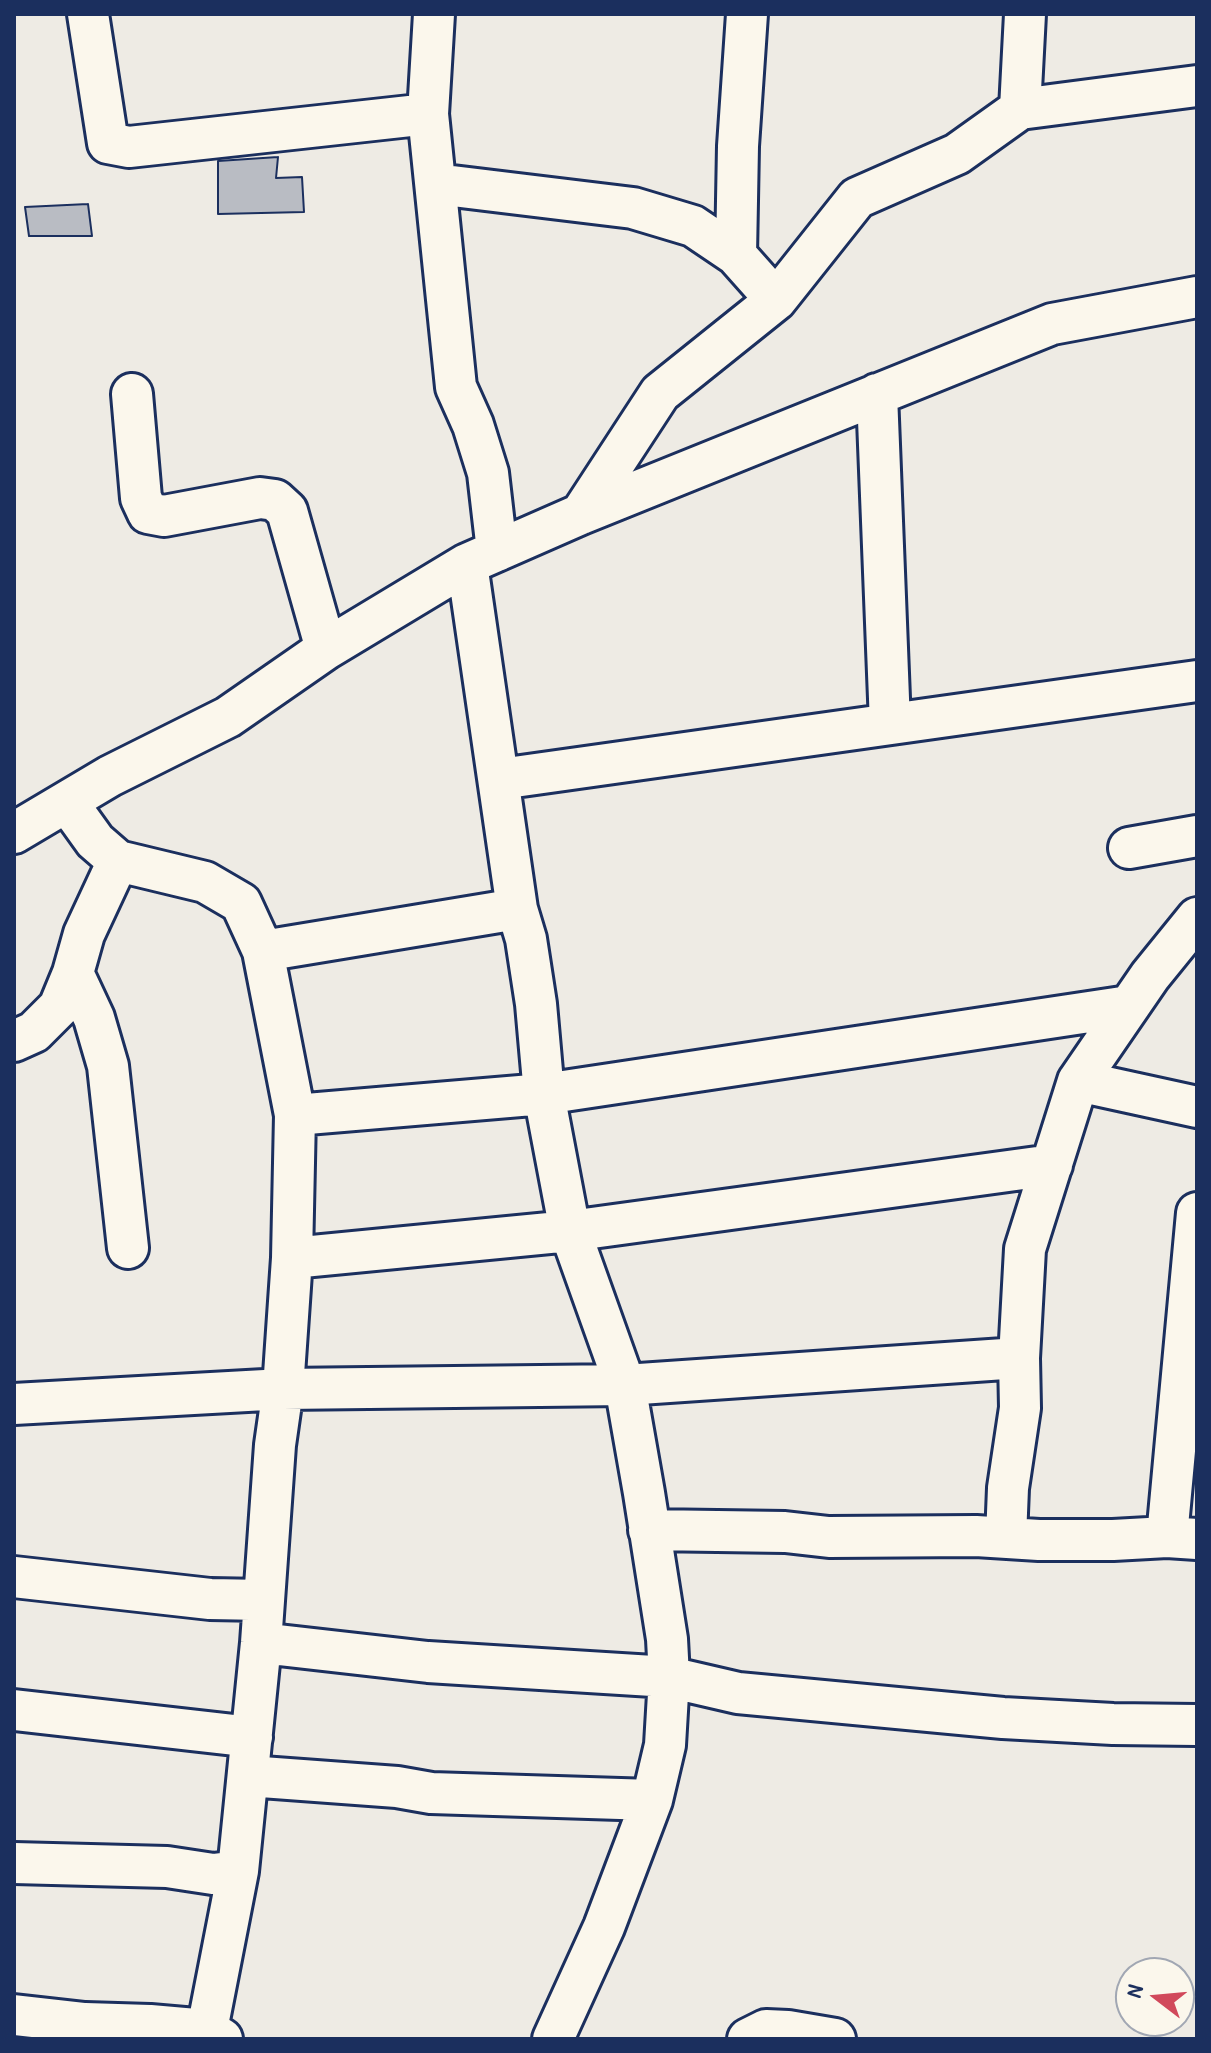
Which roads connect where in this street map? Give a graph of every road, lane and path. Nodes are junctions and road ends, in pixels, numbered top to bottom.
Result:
1 (88, 14) edge
2 (434, 14) edge
3 (747, 14) edge
4 (1025, 14) edge
5 (1197, 86) edge
6 (1020, 109) junction
7 (428, 114) junction
8 (436, 184) junction
9 (736, 255) junction
10 (1197, 297) edge
11 (776, 300) junction
12 (132, 394) dead end
13 (877, 394) junction
14 (581, 514) junction
15 (482, 557) junction
16 (326, 649) junction
17 (1197, 681) edge
18 (890, 724) junction
19 (500, 779) junction
20 (67, 802) junction
21 (14, 833) edge
22 (1197, 836) edge
23 (1129, 848) dead end
24 (118, 861) junction
25 (517, 909) junction
26 (1197, 918) edge
27 (263, 951) junction
28 (73, 973) junction
29 (1129, 1006) junction
30 (14, 1041) edge
31 (1078, 1081) junction
32 (544, 1094) junction
33 (1197, 1107) edge
34 (295, 1115) junction
35 (1052, 1165) junction
36 (1197, 1213) edge
37 (570, 1231) junction
38 (128, 1248) dead end
39 (292, 1258) junction
40 (1019, 1358) junction
41 (625, 1385) junction
42 (283, 1389) junction
43 (14, 1404) edge
44 (649, 1530) junction
45 (1006, 1538) junction
46 (1182, 1538) edge
47 (14, 1577) edge
48 (263, 1600) junction
49 (261, 1643) junction
50 (669, 1677) junction
51 (14, 1710) edge
52 (1197, 1725) edge
53 (252, 1737) junction
54 (248, 1776) junction
55 (652, 1800) junction
56 (14, 1863) edge
57 (238, 1871) junction
58 (14, 2015) edge
59 (84, 2031) edge
60 (214, 2034) edge
61 (553, 2039) edge
62 (748, 2039) edge
63 (835, 2039) edge

1 - 7 street
2 - 7 street
3 - 9 street
4 - 6 street
5 - 6 street
6 - 11 street
7 - 8 street
8 - 9 street
8 - 15 street
9 - 11 street
10 - 13 street
11 - 14 street
12 - 16 street
13 - 14 street
13 - 18 street
14 - 15 street
15 - 16 street
15 - 19 street
16 - 20 street
17 - 18 street
18 - 19 street
19 - 25 street
20 - 21 street
20 - 24 street
22 - 23 street
24 - 27 street
24 - 28 street
25 - 27 street
25 - 32 street
26 - 29 street
27 - 34 street
28 - 30 street
28 - 38 street
29 - 31 street
29 - 32 street
31 - 33 street
31 - 35 street
32 - 34 street
32 - 37 street
34 - 39 street
35 - 37 street
35 - 40 street
36 - 46 street
37 - 39 street
37 - 41 street
39 - 42 street
40 - 41 street
40 - 45 street
41 - 42 street
41 - 44 street
42 - 43 street
42 - 48 street
44 - 45 street
44 - 50 street
45 - 46 street
47 - 48 street
48 - 49 street
49 - 50 street
49 - 53 street
50 - 52 street
50 - 55 street
51 - 53 street
53 - 54 street
54 - 55 street
54 - 57 street
55 - 61 street
56 - 57 street
57 - 60 street
58 - 59 street
59 - 60 street
62 - 63 street

